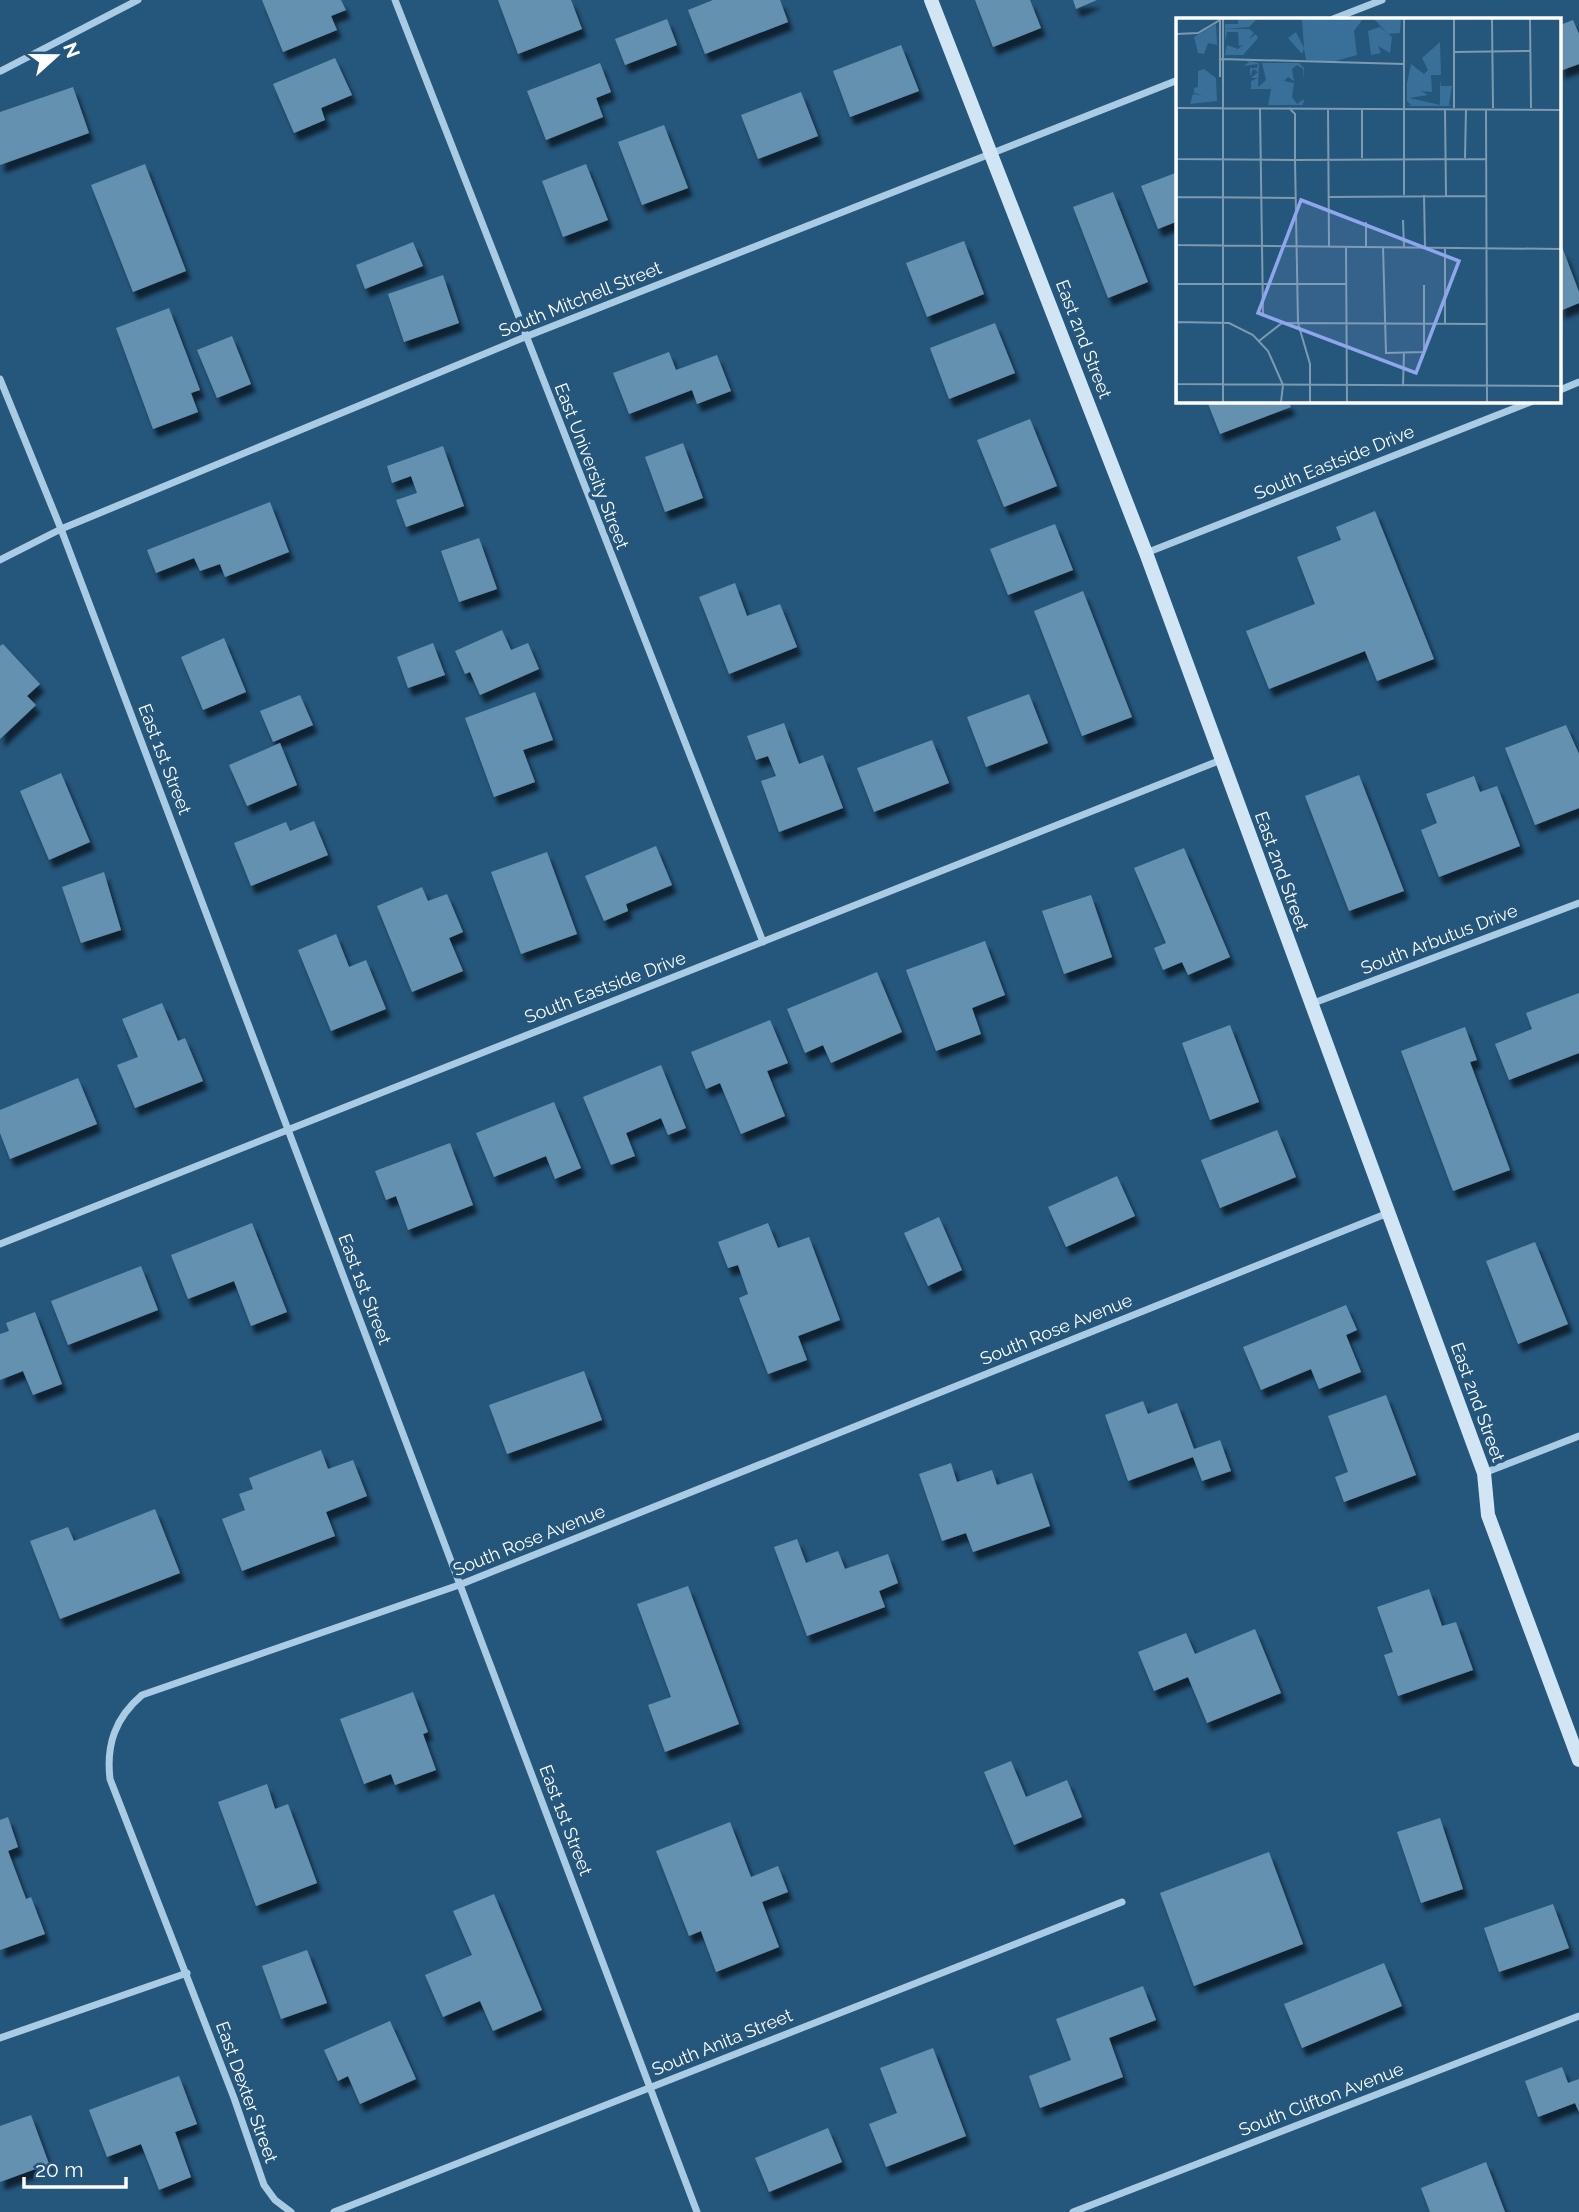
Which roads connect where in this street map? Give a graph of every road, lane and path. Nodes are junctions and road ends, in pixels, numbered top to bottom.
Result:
1 (138, 0) edge
2 (395, 0) edge
3 (931, 0) edge
4 (1382, 0) edge
5 (1336, 18) edge
6 (1, 71) edge
7 (1176, 81) edge
8 (991, 153) junction
9 (525, 337) junction
10 (0, 379) edge
11 (1579, 382) edge
12 (1562, 389) edge
13 (1529, 402) edge
14 (61, 529) junction
15 (1146, 553) junction
16 (0, 560) edge
17 (1221, 760) junction
18 (1579, 903) edge
19 (763, 942) junction
20 (1310, 1004) junction
21 (288, 1128) junction
22 (1389, 1213) junction
23 (0, 1244) edge
24 (1579, 1436) edge
25 (1484, 1473) junction
26 (460, 1585) junction
27 (1575, 1736) edge
28 (1579, 1760) edge
29 (1122, 1902) dead end
30 (187, 1973) junction
31 (1579, 2016) edge
32 (0, 2038) edge
33 (651, 2087) junction
34 (291, 2212) edge
35 (334, 2212) edge
36 (697, 2212) edge
37 (1073, 2212) edge

1 - 6 street
2 - 9 street, East University Street
3 - 8 street, East 2nd Street
4 - 5 street
7 - 8 street, South Mitchell Street
8 - 9 street, South Mitchell Street
8 - 15 street, East 2nd Street
9 - 14 street, South Mitchell Street
9 - 19 street, East University Street
10 - 14 street, East 1st Street
11 - 12 street
13 - 15 street, South Eastside Drive
14 - 16 street, South Mitchell Street
14 - 21 street, East 1st Street
15 - 17 street, East 2nd Street
17 - 19 street, South Eastside Drive
17 - 20 street, East 2nd Street
18 - 20 street, South Arbutus Drive
19 - 21 street, South Eastside Drive
20 - 22 street, East 2nd Street
21 - 23 street, South Eastside Drive
21 - 26 street, East 1st Street
22 - 25 street, East 2nd Street
22 - 26 street, South Rose Avenue
24 - 25 street
25 - 27 street, East 2nd Street
26 - 30 street, South Rose Avenue
26 - 33 street, East 1st Street
27 - 28 street, East 2nd Street
29 - 33 street, South Anita Street
30 - 32 street
30 - 34 street, East Dexter Street
31 - 37 street, South Clifton Avenue
33 - 35 street, South Anita Street
33 - 36 street, East 1st Street

